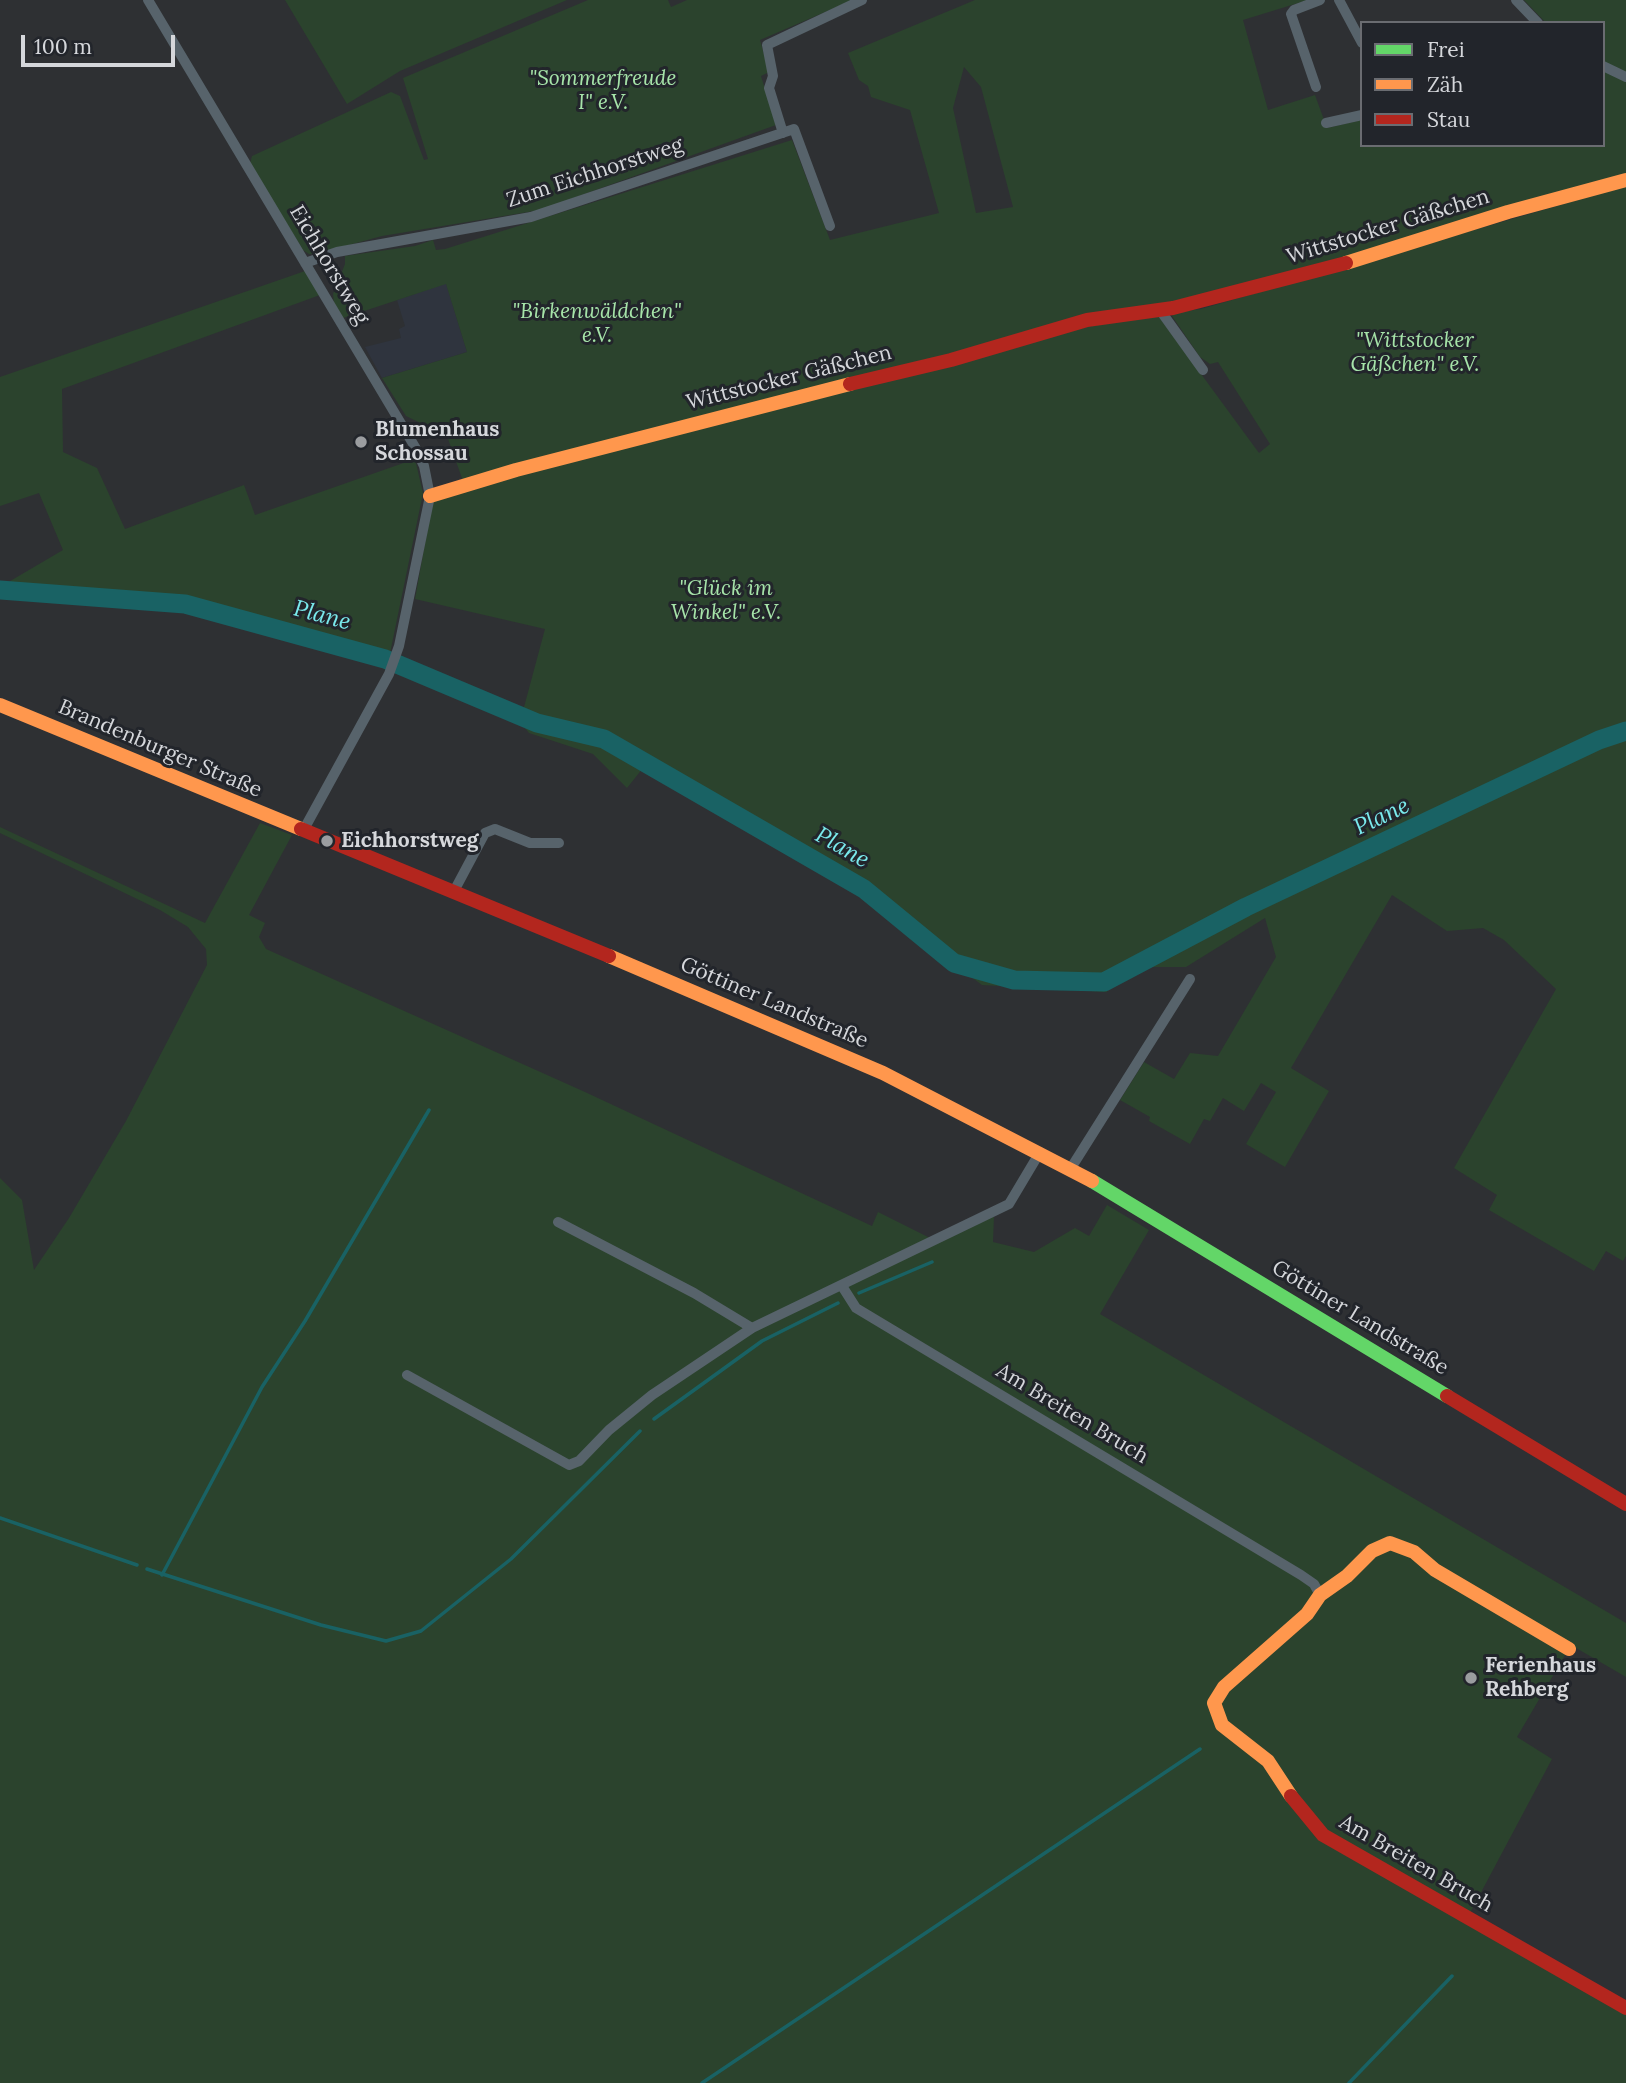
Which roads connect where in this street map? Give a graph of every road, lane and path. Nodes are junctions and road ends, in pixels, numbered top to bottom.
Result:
1 (148, 0) edge
2 (862, 0) edge
3 (1320, 0) edge
4 (1339, 0) edge
5 (1516, 0) edge
6 (1536, 21) edge
7 (1360, 39) edge
8 (1605, 67) edge
9 (1626, 77) edge
10 (1315, 87) dead end
11 (1360, 115) edge
12 (1326, 123) dead end
13 (783, 133) junction
14 (1626, 180) edge
15 (830, 226) dead end
16 (304, 263) junction
17 (1160, 310) junction
18 (1203, 370) dead end
19 (430, 496) junction
20 (0, 705) edge
21 (303, 831) junction
22 (559, 843) dead end
23 (453, 893) junction
24 (1190, 978) dead end
25 (1041, 1152) junction
26 (1071, 1168) junction
27 (558, 1222) dead end
28 (842, 1286) junction
29 (752, 1328) junction
30 (407, 1375) dead end
31 (1626, 1504) edge
32 (1320, 1595) junction
33 (1570, 1649) dead end
34 (1626, 2008) edge

1 - 16 street, Eichhorstweg
2 - 13 street
3 - 10 street
4 - 7 street
5 - 6 street
8 - 9 street
11 - 12 street
13 - 15 street
13 - 16 street, Zum Eichhorstweg
14 - 17 street, Wittstocker Gäßchen
16 - 19 street, Eichhorstweg
17 - 18 street
17 - 19 street, Wittstocker Gäßchen
19 - 21 street, Eichhorstweg
20 - 21 street, Brandenburger Straße
21 - 23 street, Göttiner Landstraße
22 - 23 street
23 - 25 street, Göttiner Landstraße
24 - 26 street
25 - 26 street, Göttiner Landstraße
25 - 28 street
26 - 31 street, Göttiner Landstraße
27 - 29 street
28 - 29 street
28 - 32 street, Am Breiten Bruch
29 - 30 street
32 - 33 street, Am Breiten Bruch
32 - 34 street, Am Breiten Bruch

